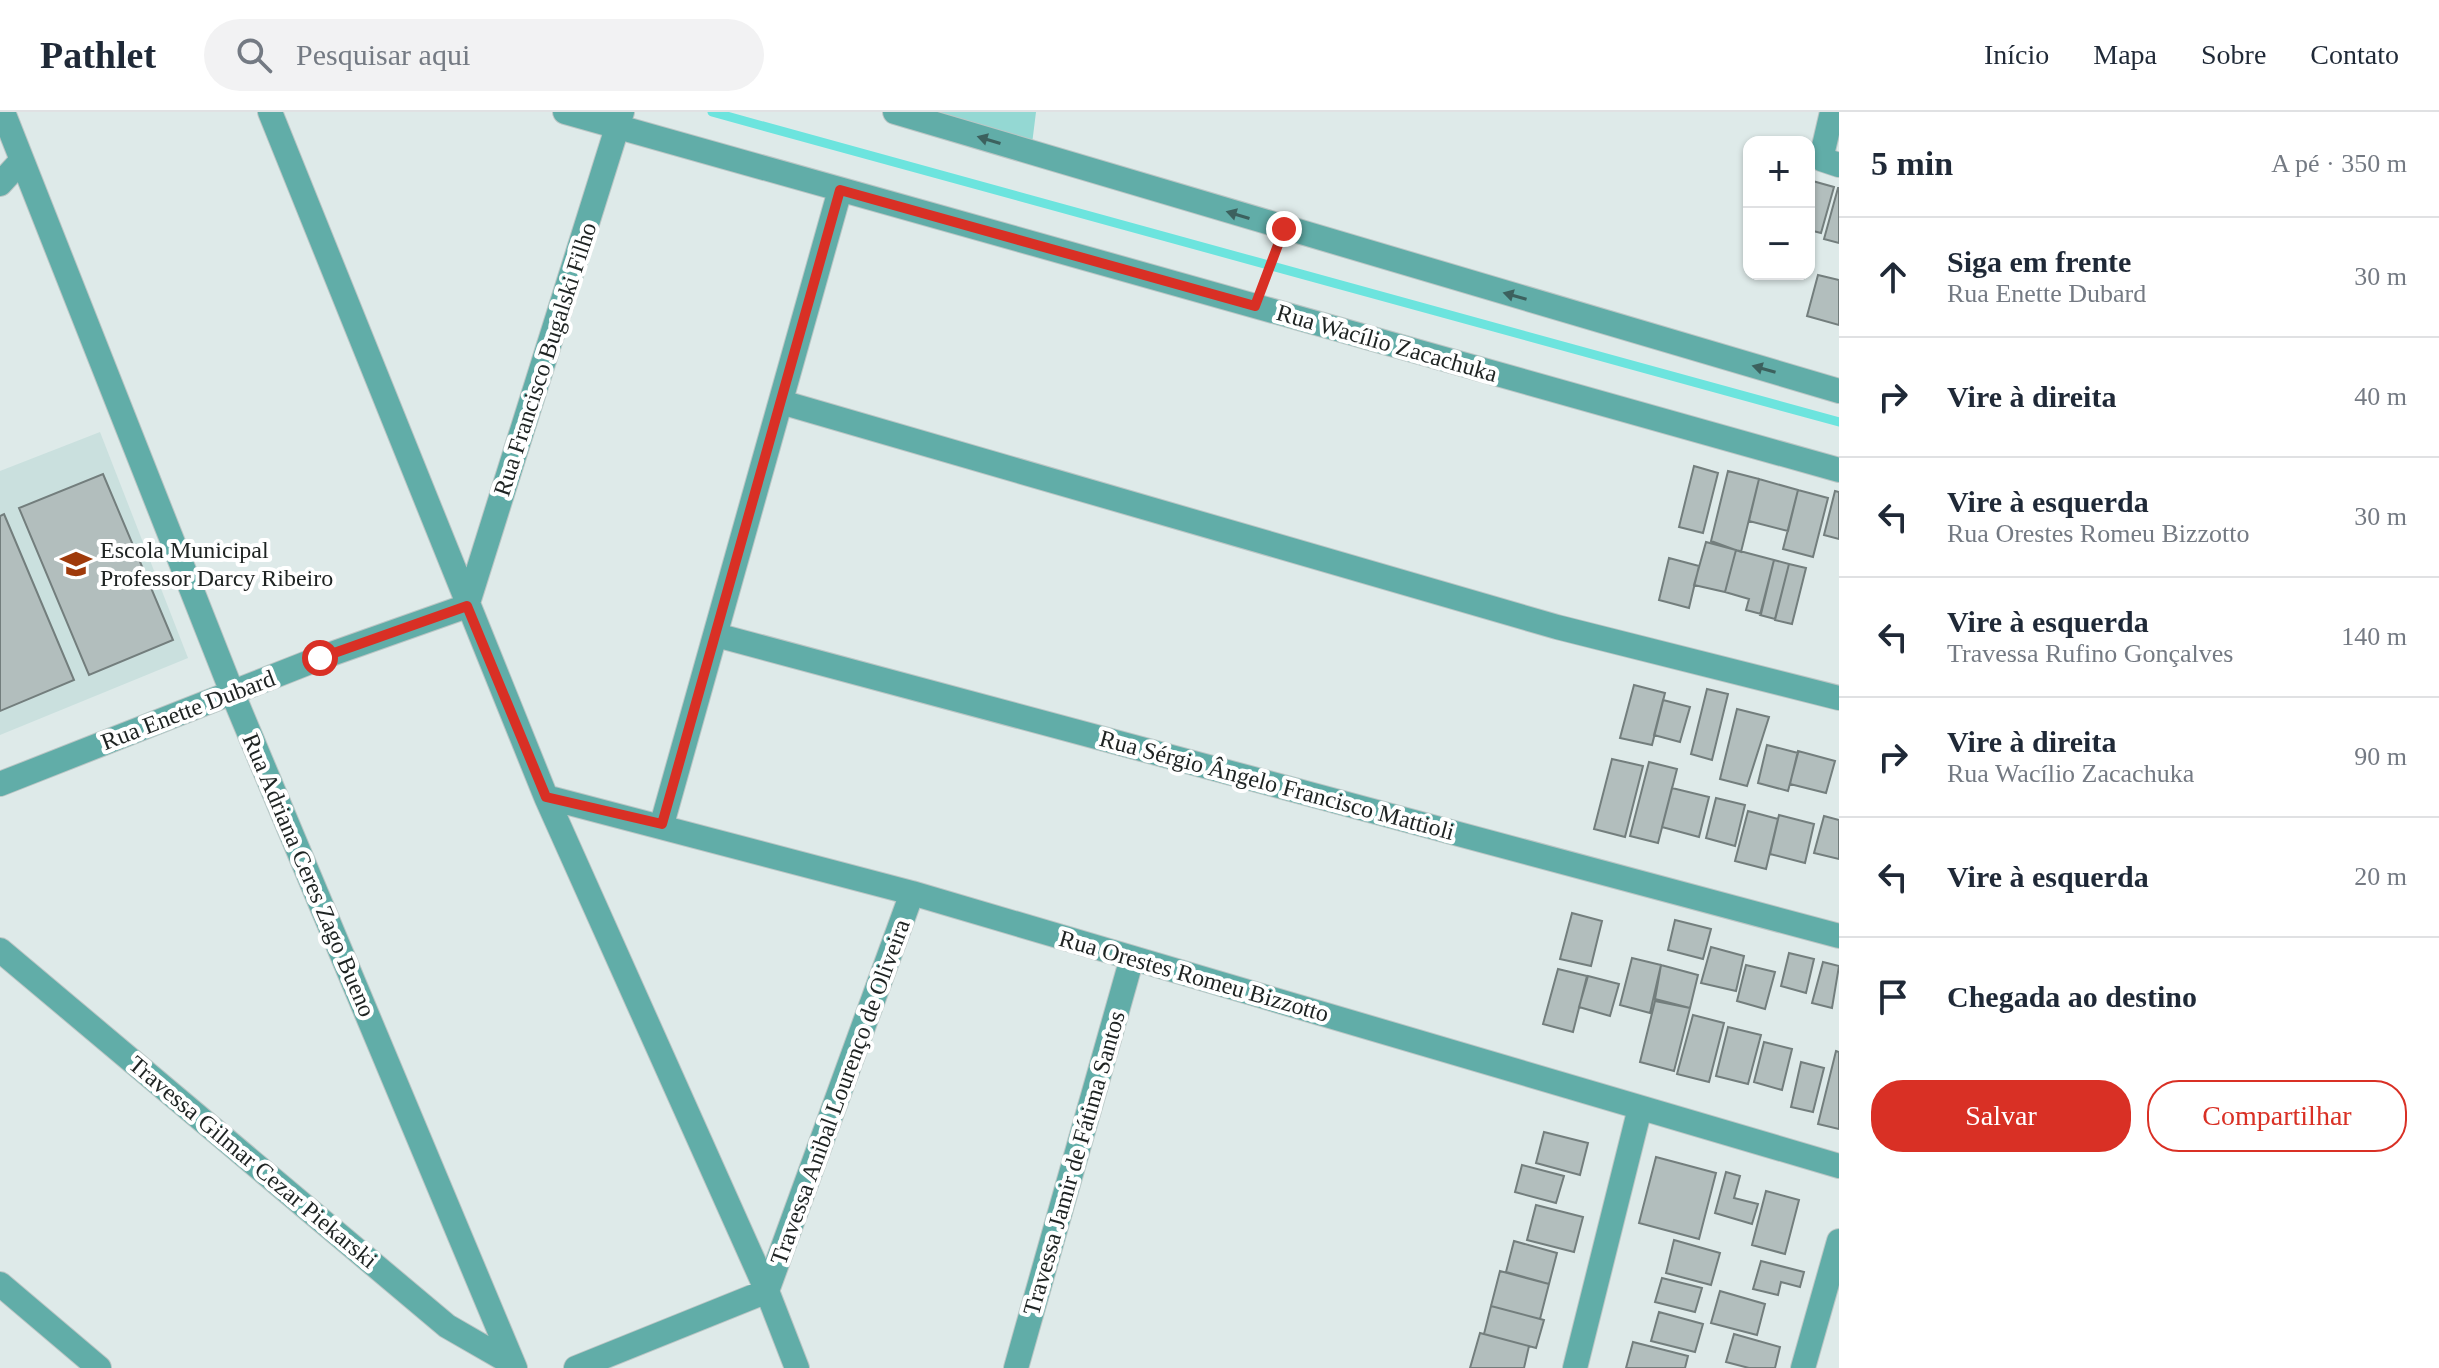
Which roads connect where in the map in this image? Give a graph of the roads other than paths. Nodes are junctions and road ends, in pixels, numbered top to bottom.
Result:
1 (3, 112) edge
2 (270, 112) edge
3 (565, 112) edge
4 (895, 112) edge
5 (1832, 112) edge
6 (620, 120) edge
7 (21, 161) junction
8 (1830, 162) edge
9 (0, 184) edge
10 (840, 190) junction
11 (1839, 391) edge
12 (781, 402) junction
13 (1839, 470) edge
14 (467, 606) junction
15 (716, 635) junction
16 (232, 692) junction
17 (1839, 698) edge
18 (0, 784) edge
19 (546, 797) junction
20 (662, 824) junction
21 (912, 893) junction
22 (1839, 936) edge
23 (0, 950) edge
24 (1132, 958) junction
25 (1640, 1108) junction
26 (1839, 1166) edge
27 (1839, 1241) edge
28 (0, 1284) edge
29 (767, 1291) junction
30 (514, 1366) edge
31 (99, 1368) edge
32 (576, 1368) edge
33 (797, 1368) edge
34 (1016, 1368) edge
35 (1575, 1368) edge
36 (1803, 1368) edge

1 - 7 street, Rua Adriana Ceres Zago Bueno
2 - 14 street
3 - 6 street, Rua Wacílio Zacachuka
11 -> 4 street
5 - 8 street
6 - 10 street, Rua Wacílio Zacachuka
6 - 14 street, Rua Francisco Bugalski Filho
7 - 9 street
7 - 16 street, Rua Adriana Ceres Zago Bueno
10 - 12 street
10 - 13 street, Rua Wacílio Zacachuka
12 - 15 street
12 - 17 street
14 - 16 street, Rua Enette Dubard
14 - 19 street
15 - 20 street
15 - 22 street, Rua Sérgio Ângelo Francisco Mattioli
16 - 18 street, Rua Enette Dubard
16 - 30 street, Rua Adriana Ceres Zago Bueno
19 - 20 street, Rua Orestes Romeu Bizzotto
19 - 29 street
20 - 21 street, Rua Orestes Romeu Bizzotto
21 - 24 street, Rua Orestes Romeu Bizzotto
21 - 29 street, Travessa Anibal Lourenço de Oliveira
23 - 30 street, Travessa Gilmar Cezar Piekarski
24 - 25 street, Rua Orestes Romeu Bizzotto
24 - 34 street, Travessa Jamir de Fátima Santos
25 - 26 street, Rua Orestes Romeu Bizzotto
25 - 35 street
27 - 36 street
28 - 31 street
29 - 32 street
29 - 33 street

